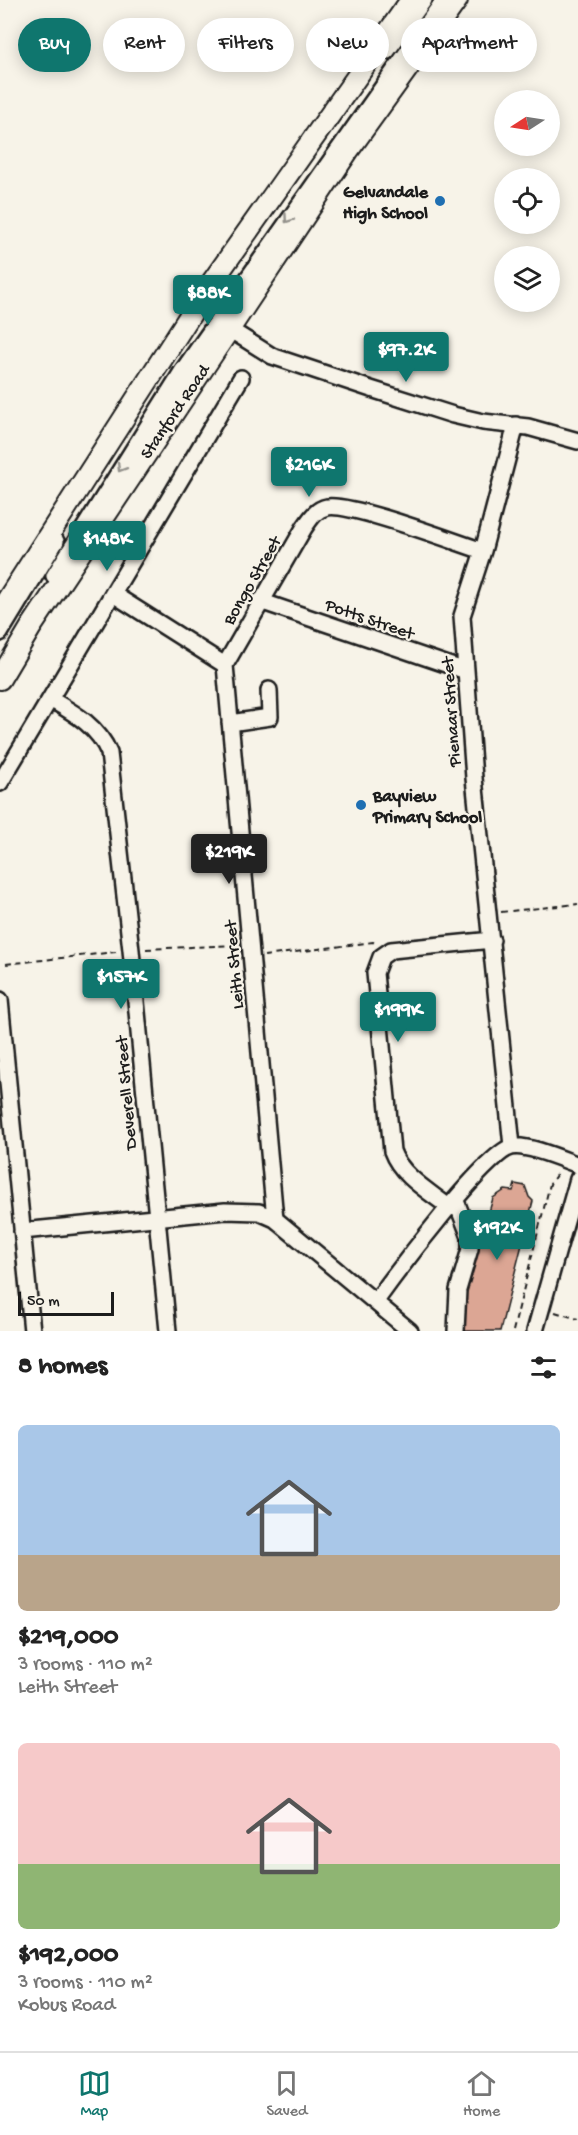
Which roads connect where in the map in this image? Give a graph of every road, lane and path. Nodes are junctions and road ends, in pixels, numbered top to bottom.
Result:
1 (411, 0) edge
2 (424, 0) edge
3 (444, 0) edge
4 (457, 0) edge
5 (229, 329) junction
6 (241, 378) dead end
7 (516, 425) junction
8 (578, 441) edge
9 (483, 551) junction
10 (113, 594) junction
11 (260, 601) junction
12 (0, 611) edge
13 (0, 633) edge
14 (225, 665) junction
15 (0, 667) edge
16 (466, 671) junction
17 (0, 679) edge
18 (269, 690) dead end
19 (51, 699) junction
20 (231, 723) junction
21 (0, 783) edge
22 (578, 904) edge
23 (489, 913) junction
24 (492, 940) junction
25 (391, 950) junction
26 (252, 957) junction
27 (0, 1000) edge
28 (4, 1087) edge
29 (512, 1146) junction
30 (578, 1165) edge
31 (558, 1172) dead end
32 (578, 1179) edge
33 (453, 1204) junction
34 (157, 1218) junction
35 (275, 1219) junction
36 (22, 1231) junction
37 (376, 1301) junction
38 (32, 1331) edge
39 (168, 1331) edge
40 (410, 1331) edge
41 (456, 1331) edge
42 (513, 1331) edge
43 (535, 1331) edge

1 - 12 main road, Stanford Road
2 - 13 street
3 -> 15 street
4 - 5 main road, Stanford Road
5 - 7 street
5 - 17 main road, Stanford Road
6 - 10 street, Stanford Road
7 - 8 street
7 - 9 street, Pienaar Street
9 - 11 street, Bongo Street
9 - 16 street, Pienaar Street
10 - 14 street
10 - 19 street, Stanford Road
11 - 14 street, Bongo Street
11 - 16 street, Potts Street
14 - 20 street, Leith Street
16 - 23 street, Pienaar Street
18 - 20 street
19 - 21 street, Stanford Road
19 - 34 street, Deverell Street
20 - 26 street, Leith Street
22 - 23 path
23 - 24 street, Pienaar Street
24 - 25 street
24 - 29 street, Pienaar Street
25 - 26 path
25 - 33 street
26 - 35 street, Leith Street
27 - 28 street
28 - 36 street
29 - 30 street
29 - 33 street
31 - 42 path
32 - 43 street
33 - 37 street
33 - 41 street
34 - 35 street
34 - 36 street
34 - 39 street, Deverell Street
35 - 37 street
36 - 38 street
37 - 40 street

